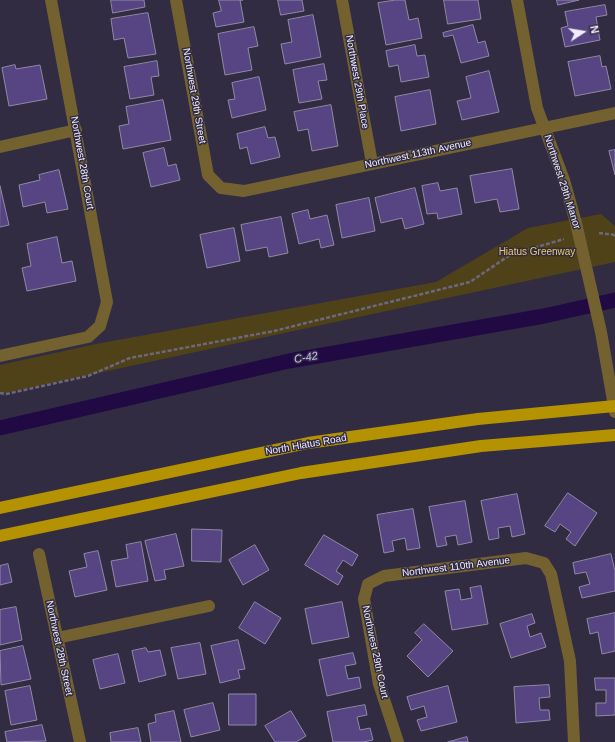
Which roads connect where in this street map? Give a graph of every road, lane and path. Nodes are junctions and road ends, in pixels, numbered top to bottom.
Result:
1 (51, 0) edge
2 (176, 0) edge
3 (342, 0) edge
4 (517, 0) edge
5 (615, 113) edge
6 (544, 128) junction
7 (76, 130) junction
8 (0, 147) edge
9 (372, 163) junction
10 (221, 188) joint
11 (599, 233) dead end
12 (615, 236) edge
13 (564, 239) dead end
14 (0, 356) edge
15 (0, 393) edge
16 (614, 408) edge
17 (615, 435) edge
18 (0, 508) edge
19 (0, 536) edge
20 (39, 554) dead end
21 (368, 584) joint
22 (209, 606) dead end
23 (57, 638) junction
24 (80, 742) edge
25 (398, 742) edge
26 (574, 742) edge

1 - 7 street, Northwest 28th Court
2 - 10 street, Northwest 29th Street
3 - 9 street, Northwest 29th Place
4 - 6 street, Northwest 29th Manor
5 - 6 street, Northwest 113th Avenue
6 - 9 street, Northwest 113th Avenue
6 - 16 street, Northwest 29th Manor
7 - 8 street
7 - 14 street, Northwest 28th Court
9 - 10 street, Northwest 113th Avenue
11 - 12 path
13 - 15 path
16 - 18 main road, North Hiatus Road
17 - 19 main road
20 - 23 street, Northwest 28th Street
21 - 25 street, Northwest 29th Court
21 - 26 street, Northwest 110th Avenue
22 - 23 street
23 - 24 street, Northwest 28th Street

